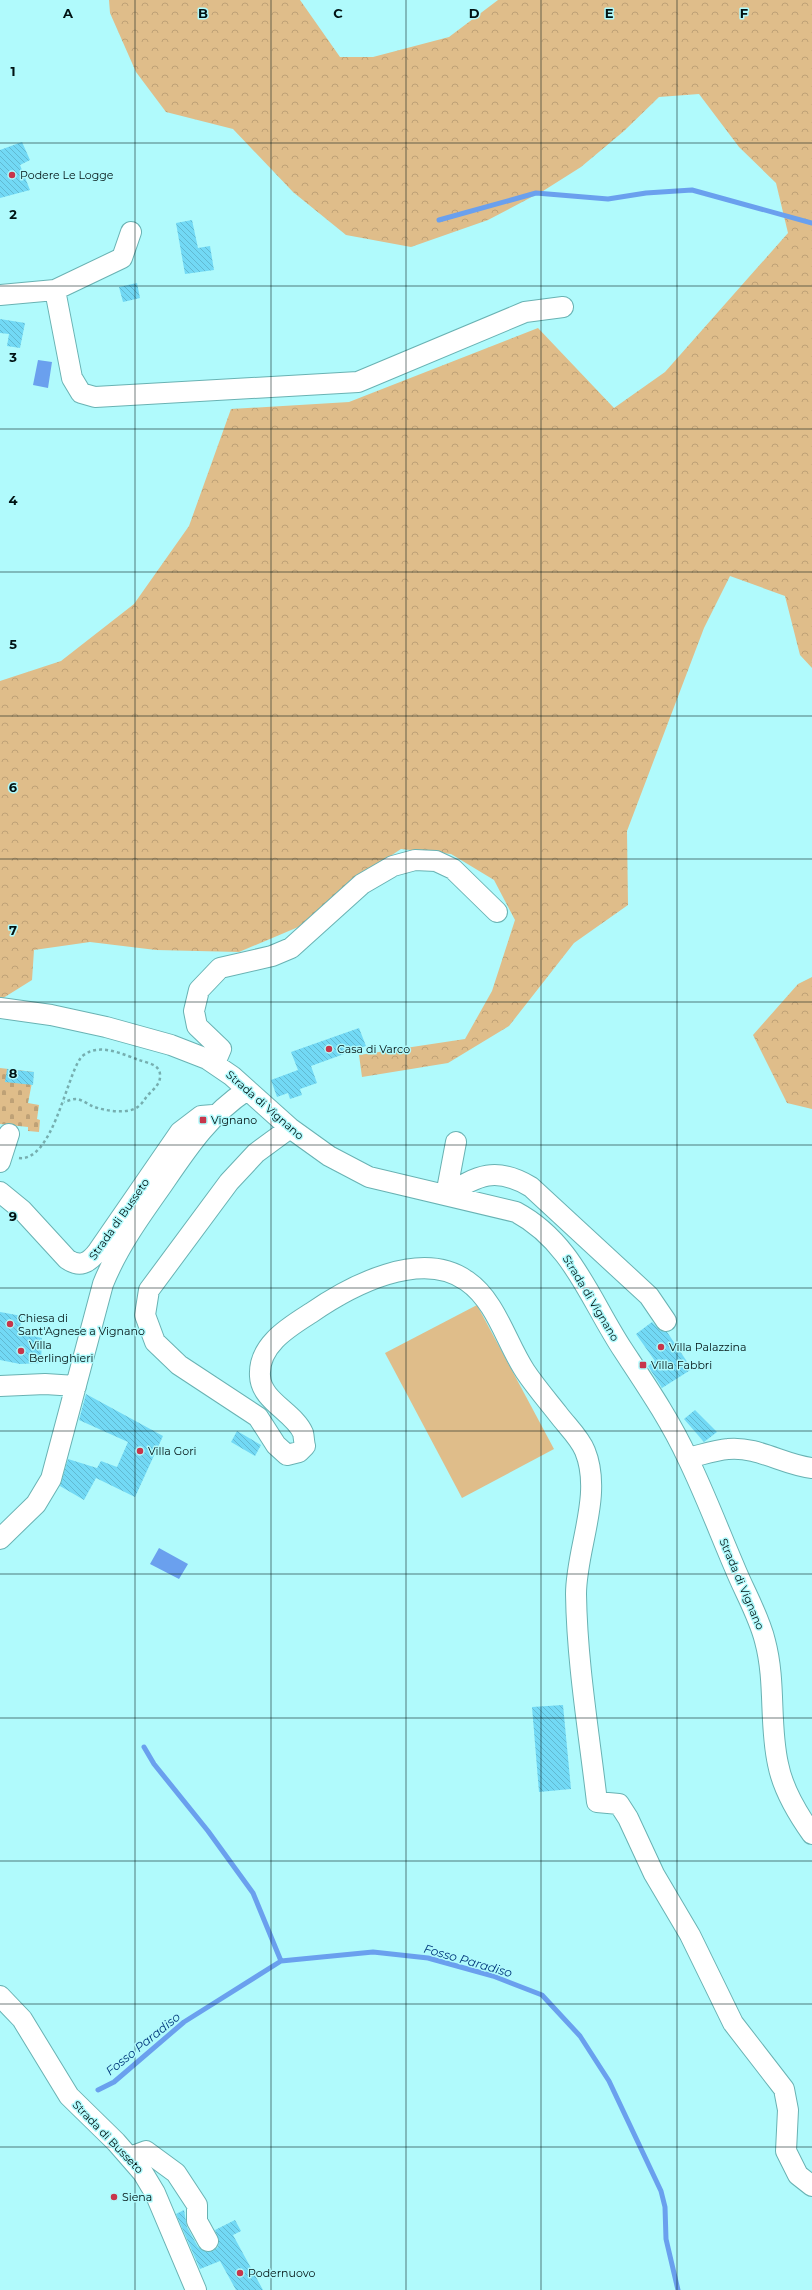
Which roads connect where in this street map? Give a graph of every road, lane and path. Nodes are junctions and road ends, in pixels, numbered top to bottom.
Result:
1 (131, 232) dead end
2 (55, 290) junction
3 (0, 295) edge
4 (563, 307) dead end
5 (497, 912) dead end
6 (0, 1008) edge
7 (215, 1063) junction
8 (247, 1090) junction
9 (64, 1102) junction
10 (216, 1115) junction
11 (290, 1128) junction
12 (456, 1142) dead end
13 (4, 1149) edge
14 (0, 1192) edge
15 (446, 1195) junction
16 (666, 1321) dead end
17 (0, 1386) edge
18 (76, 1386) junction
19 (688, 1458) junction
20 (812, 1468) edge
21 (0, 1539) edge
22 (812, 1834) edge
23 (0, 1996) edge
24 (130, 2157) junction
25 (812, 2186) edge
26 (208, 2241) dead end
27 (196, 2290) edge

1 - 2 street
2 - 3 street
2 - 4 street
5 - 7 street
6 - 7 street, Strada di Vignano
7 - 8 street, Strada di Vignano
8 - 10 street, Strada di Busseto
8 - 11 street, Strada di Vignano
9 - 9 path
9 - 13 path
10 - 14 street, Strada di Busseto
10 - 18 street, Strada di Busseto
11 - 15 street, Strada di Vignano
11 - 25 street
12 - 15 street
15 - 16 street
15 - 19 street, Strada di Vignano
17 - 18 street
18 - 21 street, Strada di Busseto
19 - 20 street
19 - 22 street, Strada di Vignano
23 - 24 street, Strada di Busseto
24 - 26 street
24 - 27 street, Strada di Busseto

